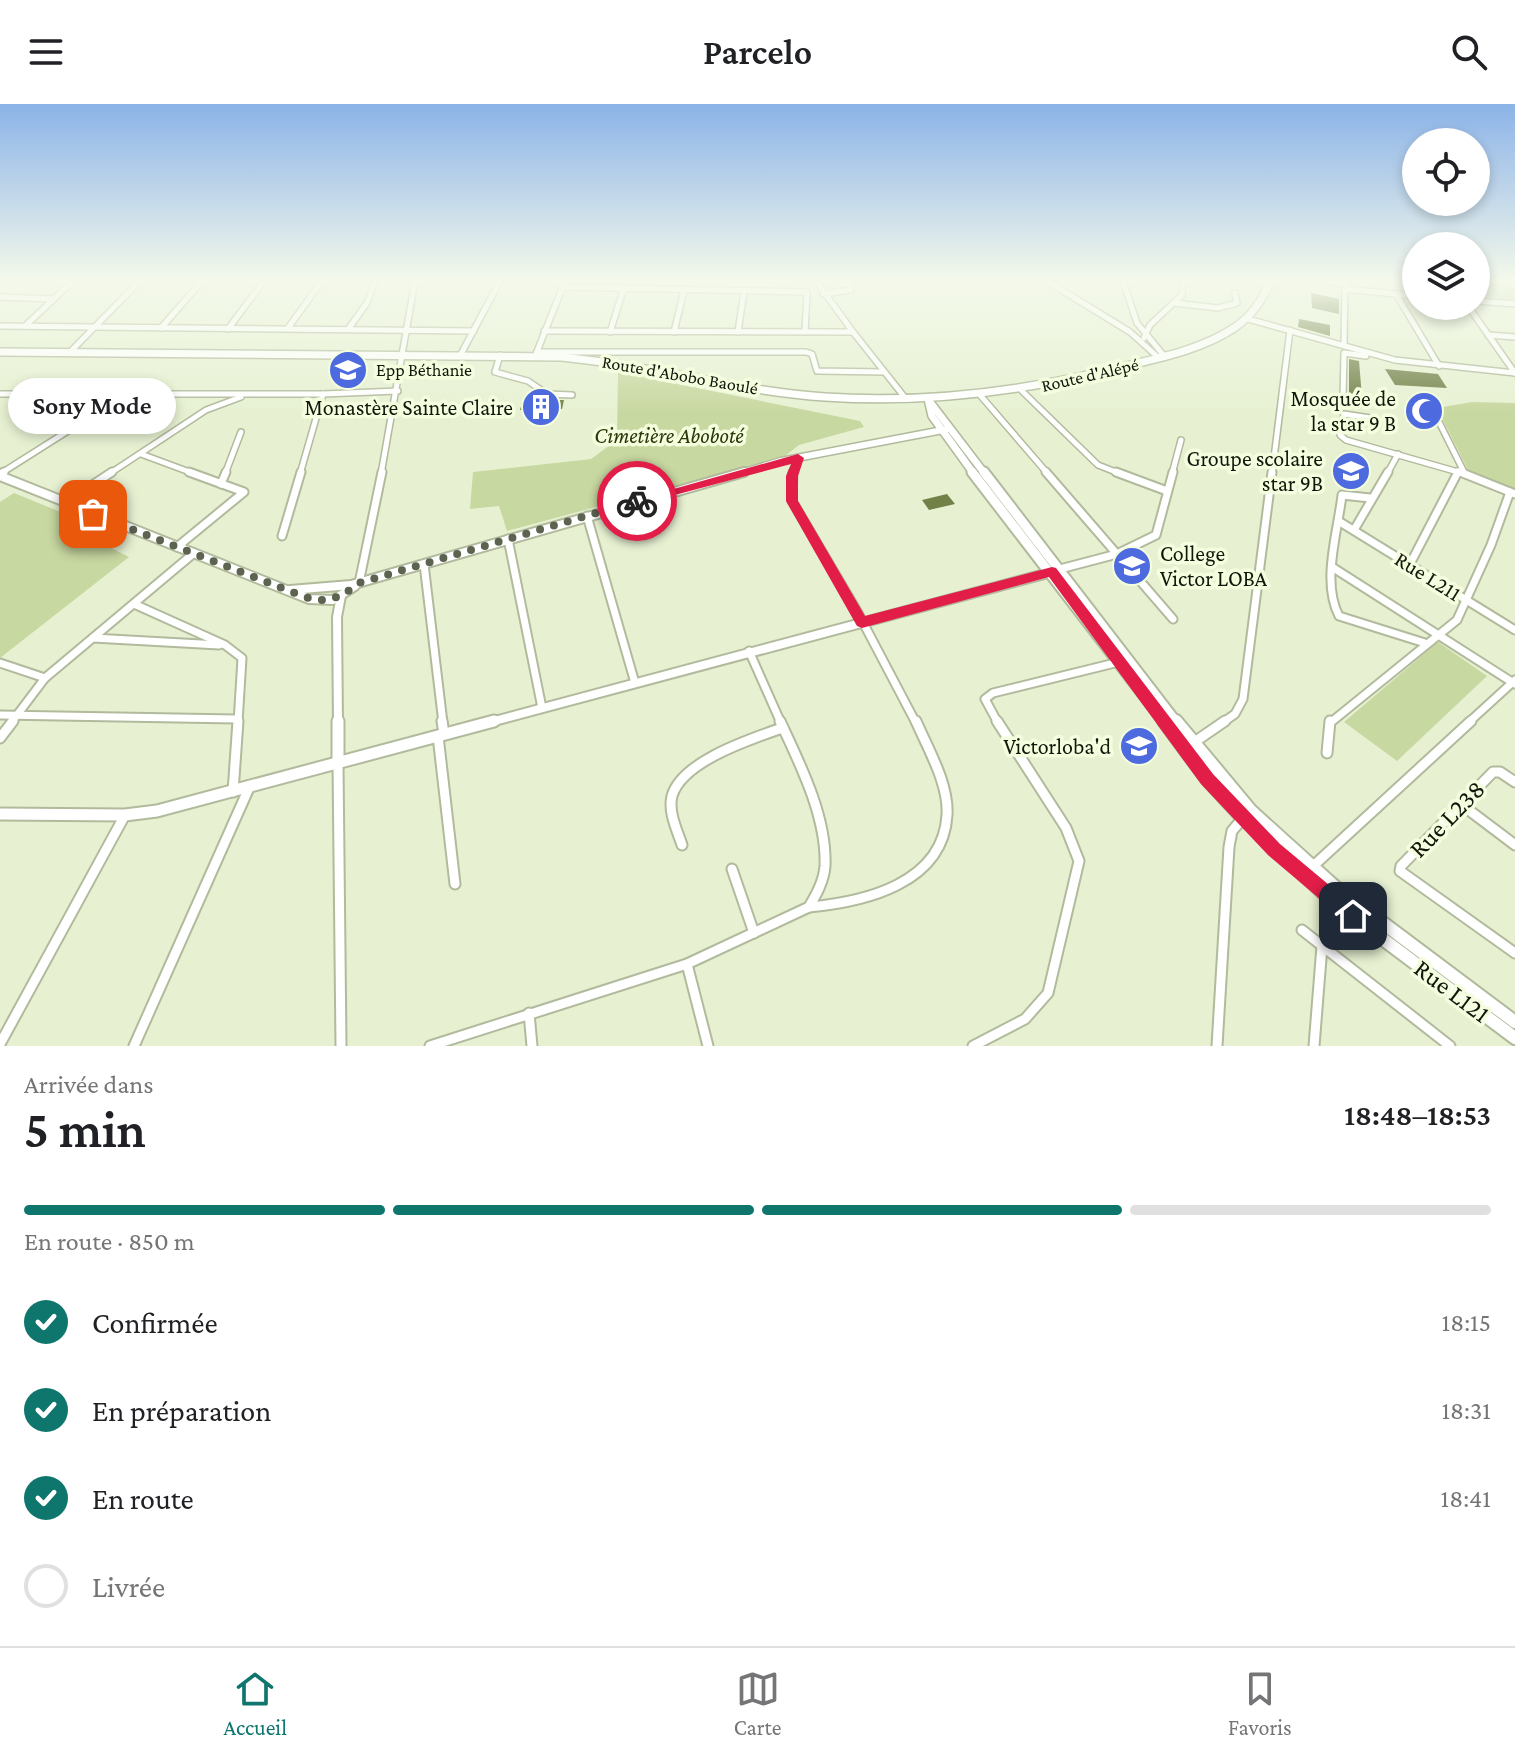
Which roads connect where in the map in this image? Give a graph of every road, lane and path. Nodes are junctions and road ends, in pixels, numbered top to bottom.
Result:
1 (164, 325) edge
2 (231, 325) edge
3 (290, 325) edge
4 (351, 325) edge
5 (405, 325) edge
6 (477, 325) edge
7 (547, 325) edge
8 (612, 325) edge
9 (676, 325) edge
10 (739, 325) edge
11 (805, 325) edge
12 (847, 325) edge
13 (1119, 325) edge
14 (1150, 325) edge
15 (1238, 325) edge
16 (1271, 325) edge
17 (1344, 325) edge
18 (1414, 325) edge
19 (1481, 325) edge
20 (0, 326) edge
21 (25, 326) joint
22 (1136, 326) joint
23 (95, 327) junction
24 (161, 328) junction
25 (288, 328) junction
26 (349, 328) junction
27 (228, 329) junction
28 (404, 330) junction
29 (1290, 330) junction
30 (474, 331) junction
31 (544, 331) junction
32 (610, 332) junction
33 (674, 332) junction
34 (738, 332) junction
35 (805, 332) junction
36 (853, 332) junction
37 (1130, 332) junction
38 (1488, 335) junction
39 (1515, 337) edge
40 (1142, 339) junction
41 (1344, 345) junction
42 (0, 352) edge
43 (70, 352) junction
44 (1372, 353) junction
45 (402, 354) junction
46 (461, 354) junction
47 (536, 354) junction
48 (500, 355) junction
49 (1162, 357) junction
50 (1439, 366) junction
51 (883, 372) junction
52 (1515, 373) edge
53 (1021, 390) junction
54 (398, 391) junction
55 (0, 394) edge
56 (323, 394) junction
57 (124, 395) junction
58 (214, 395) junction
59 (248, 395) junction
60 (572, 395) dead end
61 (980, 395) junction
62 (1343, 397) dead end
63 (906, 399) junction
64 (928, 399) junction
65 (206, 410) junction
66 (1377, 419) dead end
67 (1439, 422) dead end
68 (944, 430) junction
69 (241, 432) dead end
70 (1181, 440) dead end
71 (141, 454) junction
72 (1398, 454) junction
73 (798, 458) junction
74 (1461, 473) junction
75 (0, 475) edge
76 (221, 484) junction
77 (1167, 491) junction
78 (1512, 493) edge
79 (1370, 498) junction
80 (65, 503) junction
81 (587, 516) junction
82 (1340, 522) junction
83 (1354, 530) junction
84 (282, 536) dead end
85 (508, 539) junction
86 (177, 547) junction
87 (194, 553) junction
88 (1117, 554) junction
89 (424, 564) junction
90 (1410, 564) junction
91 (1332, 567) junction
92 (1056, 570) junction
93 (359, 583) junction
94 (329, 589) junction
95 (290, 590) junction
96 (340, 593) junction
97 (326, 601) junction
98 (1468, 601) junction
99 (134, 604) junction
100 (337, 617) junction
101 (1173, 619) dead end
102 (862, 622) junction
103 (1515, 630) edge
104 (1439, 633) junction
105 (93, 638) junction
106 (1425, 643) junction
107 (225, 645) junction
108 (749, 651) junction
109 (1119, 662) junction
110 (0, 663) edge
111 (45, 678) junction
112 (1514, 682) edge
113 (635, 683) junction
114 (542, 708) junction
115 (0, 715) edge
116 (16, 715) junction
117 (236, 719) junction
118 (782, 728) junction
119 (441, 735) junction
120 (0, 738) edge
121 (1193, 743) junction
122 (1327, 753) dead end
123 (338, 763) junction
124 (1515, 782) edge
125 (249, 788) junction
126 (233, 792) junction
127 (1462, 805) junction
128 (0, 814) edge
129 (125, 815) junction
130 (1243, 818) junction
131 (682, 845) dead end
132 (1515, 845) edge
133 (1311, 868) junction
134 (732, 869) dead end
135 (455, 884) dead end
136 (809, 907) junction
137 (1302, 930) dead end
138 (754, 933) junction
139 (1322, 946) junction
140 (1515, 953) edge
141 (687, 964) junction
142 (529, 1013) junction
143 (1515, 1022) edge
144 (1515, 1038) edge
145 (0, 1044) edge
146 (134, 1046) edge
147 (341, 1046) edge
148 (430, 1046) edge
149 (532, 1046) edge
150 (708, 1046) edge
151 (973, 1046) edge
152 (1217, 1046) edge
153 (1314, 1046) edge
154 (1450, 1046) edge

1 - 24 street
2 - 27 street
3 - 25 street
4 - 26 street
5 - 28 street
6 - 30 street
7 - 31 street
8 - 32 street
9 - 33 street
10 - 34 street
11 - 35 street
12 - 36 street
13 - 37 street
14 - 40 street
15 - 49 main road, Route d'Alépé
16 - 29 street
17 - 41 street
18 - 50 street
19 - 38 street
20 - 21 street
21 - 23 street
22 - 37 street
22 - 40 street
23 - 24 street
23 - 43 street
24 - 27 street
25 - 26 street
25 - 27 street
26 - 28 street
28 - 30 street
28 - 45 street
29 - 41 street
29 - 121 street
30 - 46 street
31 - 32 street
31 - 47 street
32 - 33 street
33 - 34 street
34 - 35 street
35 - 36 street
36 - 51 street
37 - 40 street
38 - 39 street
38 - 52 street
40 - 49 street
41 - 44 street
42 - 43 main road, Route d'Abobo Baoulé
43 - 45 main road, Route d'Abobo Baoulé
44 - 50 street
44 - 62 street
45 - 46 main road, Route d'Abobo Baoulé
45 - 54 street
46 - 48 main road, Route d'Abobo Baoulé
47 - 48 main road, Route d'Abobo Baoulé
47 - 51 street
47 - 63 main road, Route d'Abobo Baoulé
48 - 60 street
49 - 53 main road, Route d'Alépé
50 - 52 street
51 - 63 street
53 - 61 main road, Route d'Alépé
53 - 77 street
54 - 56 street
54 - 93 street
55 - 57 street
56 - 59 street
56 - 84 street
57 - 58 street
57 - 75 street
58 - 59 street
58 - 65 street
59 - 65 street
61 - 64 main road, Route d'Alépé
61 - 88 street
63 - 64 main road, Route d'Abobo Baoulé
64 - 68 main road
65 - 71 street
66 - 72 street
67 - 74 street
68 - 73 street
68 - 92 main road
69 - 76 street
70 - 77 street
71 - 76 street
71 - 80 street
72 - 74 street
72 - 79 street
73 - 81 street
73 - 102 street
74 - 78 street
74 - 90 street
75 - 80 street
76 - 86 street
77 - 88 street
78 - 98 street
79 - 82 street
79 - 83 street
80 - 86 street
81 - 85 street
81 - 113 street
82 - 83 street, Rue L211
82 - 91 street
83 - 90 street, Rue L211
85 - 89 street
85 - 114 street
86 - 87 street
87 - 95 street
87 - 99 street
88 - 92 street
88 - 101 street
89 - 93 street
89 - 119 street
90 - 98 street, Rue L211
91 - 104 street
91 - 106 street
92 - 102 street
92 - 109 main road, Rue L121
92 - 121 main road
93 - 96 street
94 - 95 street
94 - 96 street
94 - 97 street
95 - 97 street
96 - 97 street
96 - 100 street
97 - 100 street
98 - 103 street, Rue L211
98 - 104 street
99 - 105 street
99 - 107 street
100 - 123 street
102 - 108 street
102 - 136 street
104 - 106 street
104 - 112 street
105 - 107 street
105 - 111 street
106 - 122 street
107 - 117 street
108 - 113 street
108 - 118 street
109 - 130 main road, Rue L121
109 - 151 street
110 - 111 street
111 - 116 street
112 - 133 street
113 - 114 street
114 - 119 street
115 - 116 street
116 - 117 street
116 - 120 street
117 - 126 street
118 - 131 street
118 - 136 street
119 - 123 street
119 - 135 street
121 - 133 main road
123 - 125 street
123 - 147 street
124 - 127 street, Rue L238
125 - 126 street
125 - 146 street
126 - 129 street
127 - 132 street
127 - 140 street, Rue L238
128 - 129 street
129 - 145 street
130 - 144 main road, Rue L121
130 - 152 street
133 - 143 main road
134 - 138 street
136 - 138 street
137 - 139 street
138 - 141 street
139 - 153 street
139 - 154 street
141 - 142 street
141 - 150 street
142 - 148 street
142 - 149 street

